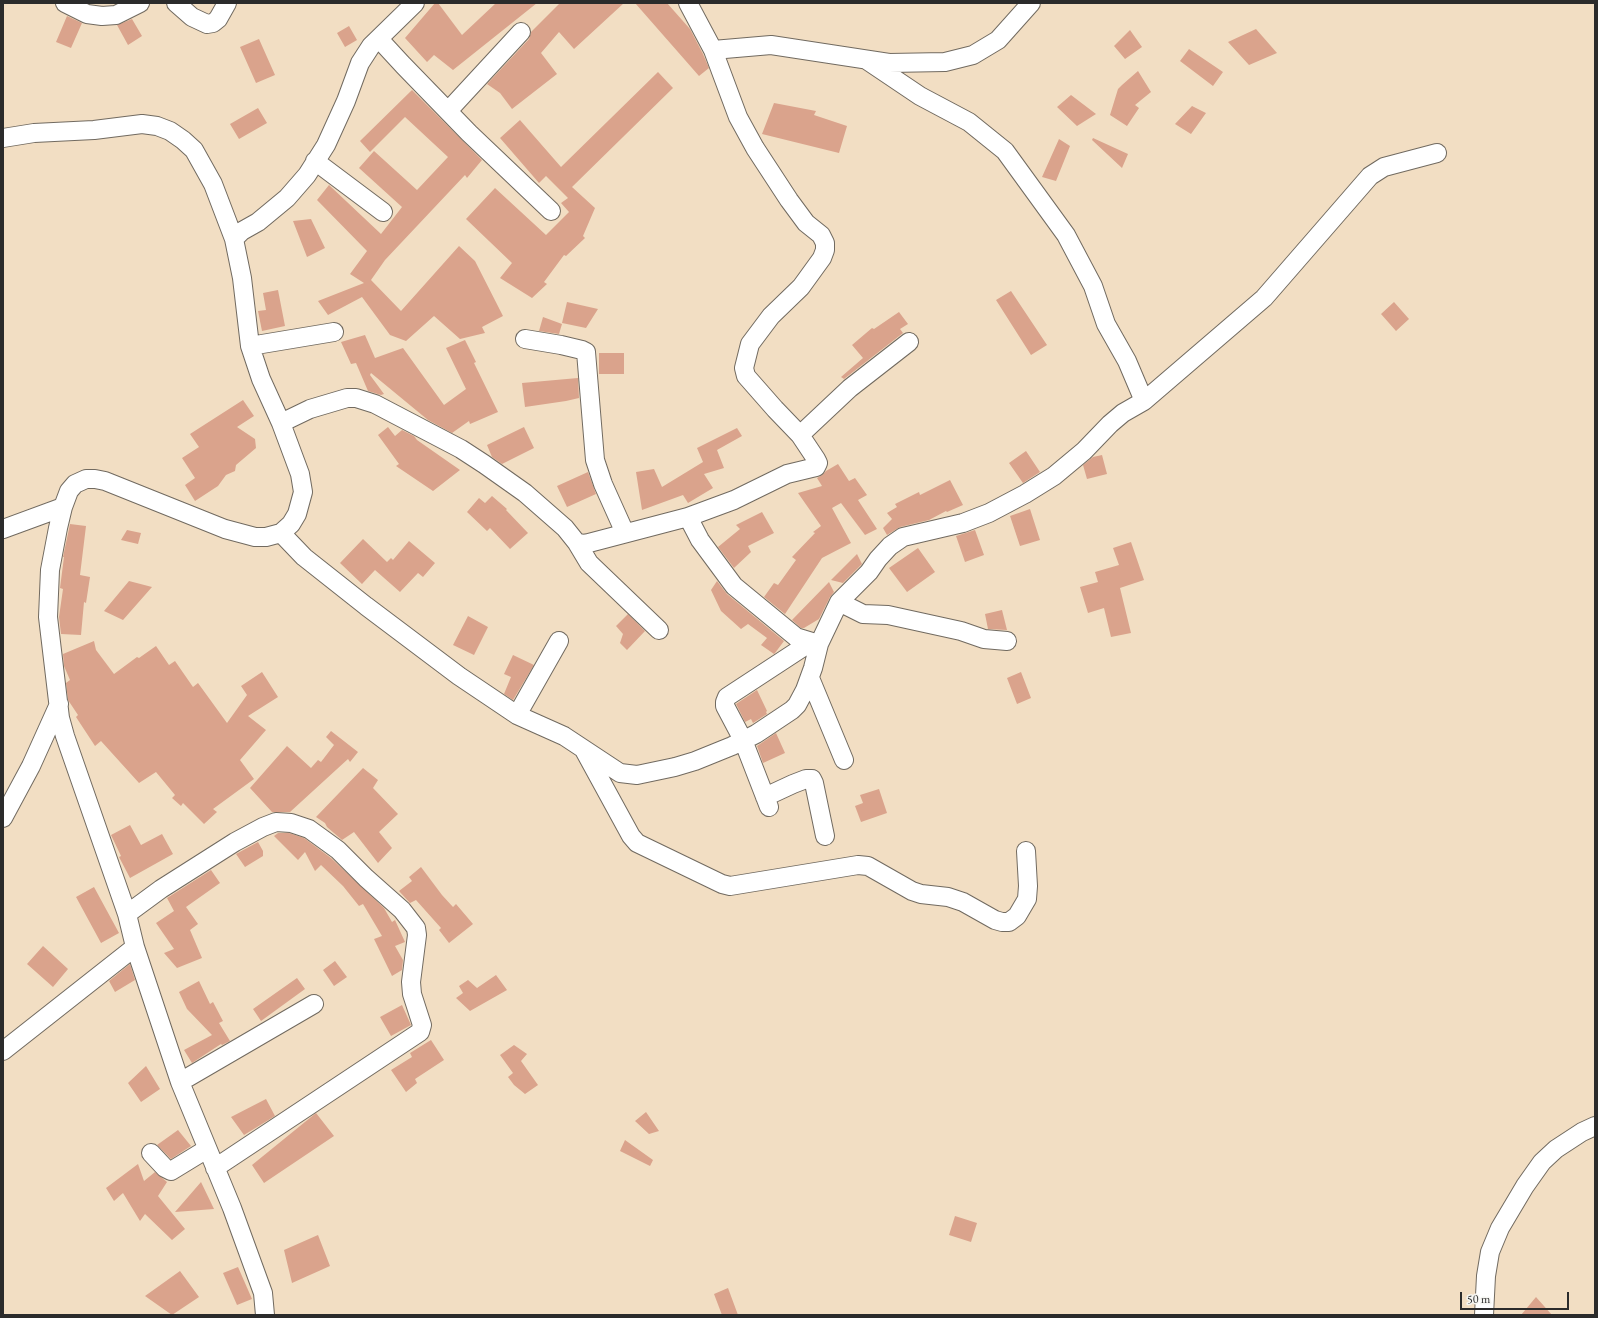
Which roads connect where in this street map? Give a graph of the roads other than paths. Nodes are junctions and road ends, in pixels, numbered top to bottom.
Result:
1 (65, 3) edge
2 (140, 3) edge
3 (176, 3) edge
4 (226, 3) edge
5 (415, 3) edge
6 (688, 3) edge
7 (1031, 3) edge
8 (521, 32) dead end
9 (379, 38) junction
10 (713, 50) junction
11 (868, 61) junction
12 (448, 111) junction
13 (3, 138) edge
14 (1437, 153) dead end
15 (315, 161) junction
16 (551, 211) dead end
17 (383, 212) dead end
18 (234, 239) junction
19 (334, 332) dead end
20 (525, 339) dead end
21 (908, 342) dead end
22 (250, 346) junction
23 (1144, 401) junction
24 (281, 423) junction
25 (800, 435) junction
26 (63, 507) junction
27 (688, 517) junction
28 (3, 529) edge
29 (281, 533) junction
30 (624, 533) junction
31 (577, 543) junction
32 (839, 602) junction
33 (659, 630) dead end
34 (559, 641) dead end
35 (1007, 641) dead end
36 (815, 643) junction
37 (810, 678) junction
38 (59, 703) junction
39 (517, 715) junction
40 (743, 740) junction
41 (583, 749) junction
42 (844, 760) dead end
43 (3, 818) edge
44 (825, 836) dead end
45 (1026, 851) dead end
46 (127, 914) junction
47 (135, 947) junction
48 (314, 1004) dead end
49 (3, 1051) edge
50 (180, 1082) junction
51 (1595, 1126) edge
52 (207, 1149) junction
53 (151, 1153) dead end
54 (215, 1168) junction
55 (265, 1315) edge
56 (1484, 1315) edge

1 - 2 street
3 - 4 street
5 - 9 street
6 - 10 street
7 - 11 street
8 - 12 street
9 - 12 street
9 - 15 street
10 - 11 street
10 - 25 street
11 - 23 street
12 - 16 street
13 - 18 street
14 - 23 street
15 - 17 street
15 - 18 street
18 - 22 street
19 - 22 street
20 - 30 street
21 - 25 street
22 - 24 street
23 - 32 street
24 - 29 street
24 - 31 street
25 - 27 street
26 - 28 street
26 - 29 street
26 - 38 street
27 - 30 street
27 - 36 street
29 - 39 street
30 - 31 street
31 - 33 street
32 - 35 street
32 - 36 street
34 - 39 street
36 - 37 street
36 - 40 street
37 - 40 street
37 - 42 street
38 - 43 street
38 - 46 street
39 - 41 street
40 - 41 street
40 - 44 street
41 - 45 street
46 - 47 street
46 - 54 street
47 - 49 street
47 - 50 street
48 - 50 street
50 - 52 street
51 - 56 street
52 - 53 street
52 - 54 street
54 - 55 street

